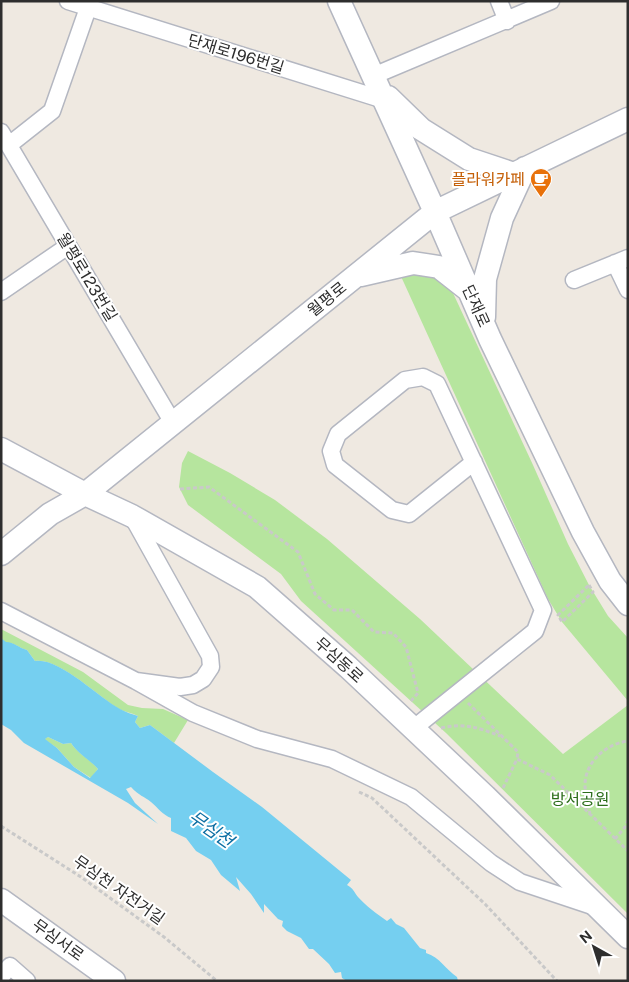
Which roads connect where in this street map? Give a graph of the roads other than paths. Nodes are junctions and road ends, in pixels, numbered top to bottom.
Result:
1 (68, 1) edge
2 (338, 1) edge
3 (498, 1) edge
4 (552, 1) edge
5 (88, 8) junction
6 (507, 21) junction
7 (379, 88) junction
8 (628, 119) edge
9 (5, 138) edge
10 (520, 171) junction
11 (435, 212) junction
12 (68, 246) junction
13 (621, 261) edge
14 (355, 276) junction
15 (574, 280) dead end
16 (628, 290) edge
17 (1, 292) edge
18 (470, 292) junction
19 (484, 323) junction
20 (173, 423) junction
21 (1, 449) edge
22 (474, 462) junction
23 (85, 494) junction
24 (132, 516) junction
25 (1, 554) edge
26 (628, 604) edge
27 (1, 611) edge
28 (136, 681) junction
29 (414, 728) junction
30 (1, 900) edge
31 (599, 908) junction
32 (628, 937) edge
33 (6, 971) edge
34 (27, 981) edge
35 (114, 981) edge

1 - 5 street, 단재로196번길
2 - 7 street, 단재로
3 - 6 street
4 - 6 street
5 - 7 street, 단재로196번길
5 - 9 street
6 - 7 street
7 - 10 street
7 - 11 street, 단재로
8 - 10 street, 월평로
9 - 12 street, 월평로123번길
10 - 11 street, 월평로
10 - 19 street
11 - 14 street, 월평로
11 - 18 street, 단재로
12 - 17 street
12 - 20 street, 월평로123번길
13 - 15 street
13 - 16 street
14 - 18 street
14 - 20 street, 월평로
18 - 19 street, 단재로
19 - 26 street, 단재로
20 - 23 street, 월평로
21 - 23 street, 무심동로
22 - 22 street
22 - 29 street
23 - 24 street, 무심동로
23 - 25 street, 월평로
24 - 28 street
24 - 29 street, 무심동로
27 - 28 street
28 - 31 street
29 - 31 street, 무심동로
30 - 35 street, 무심서로
31 - 32 street, 무심동로
33 - 34 street

